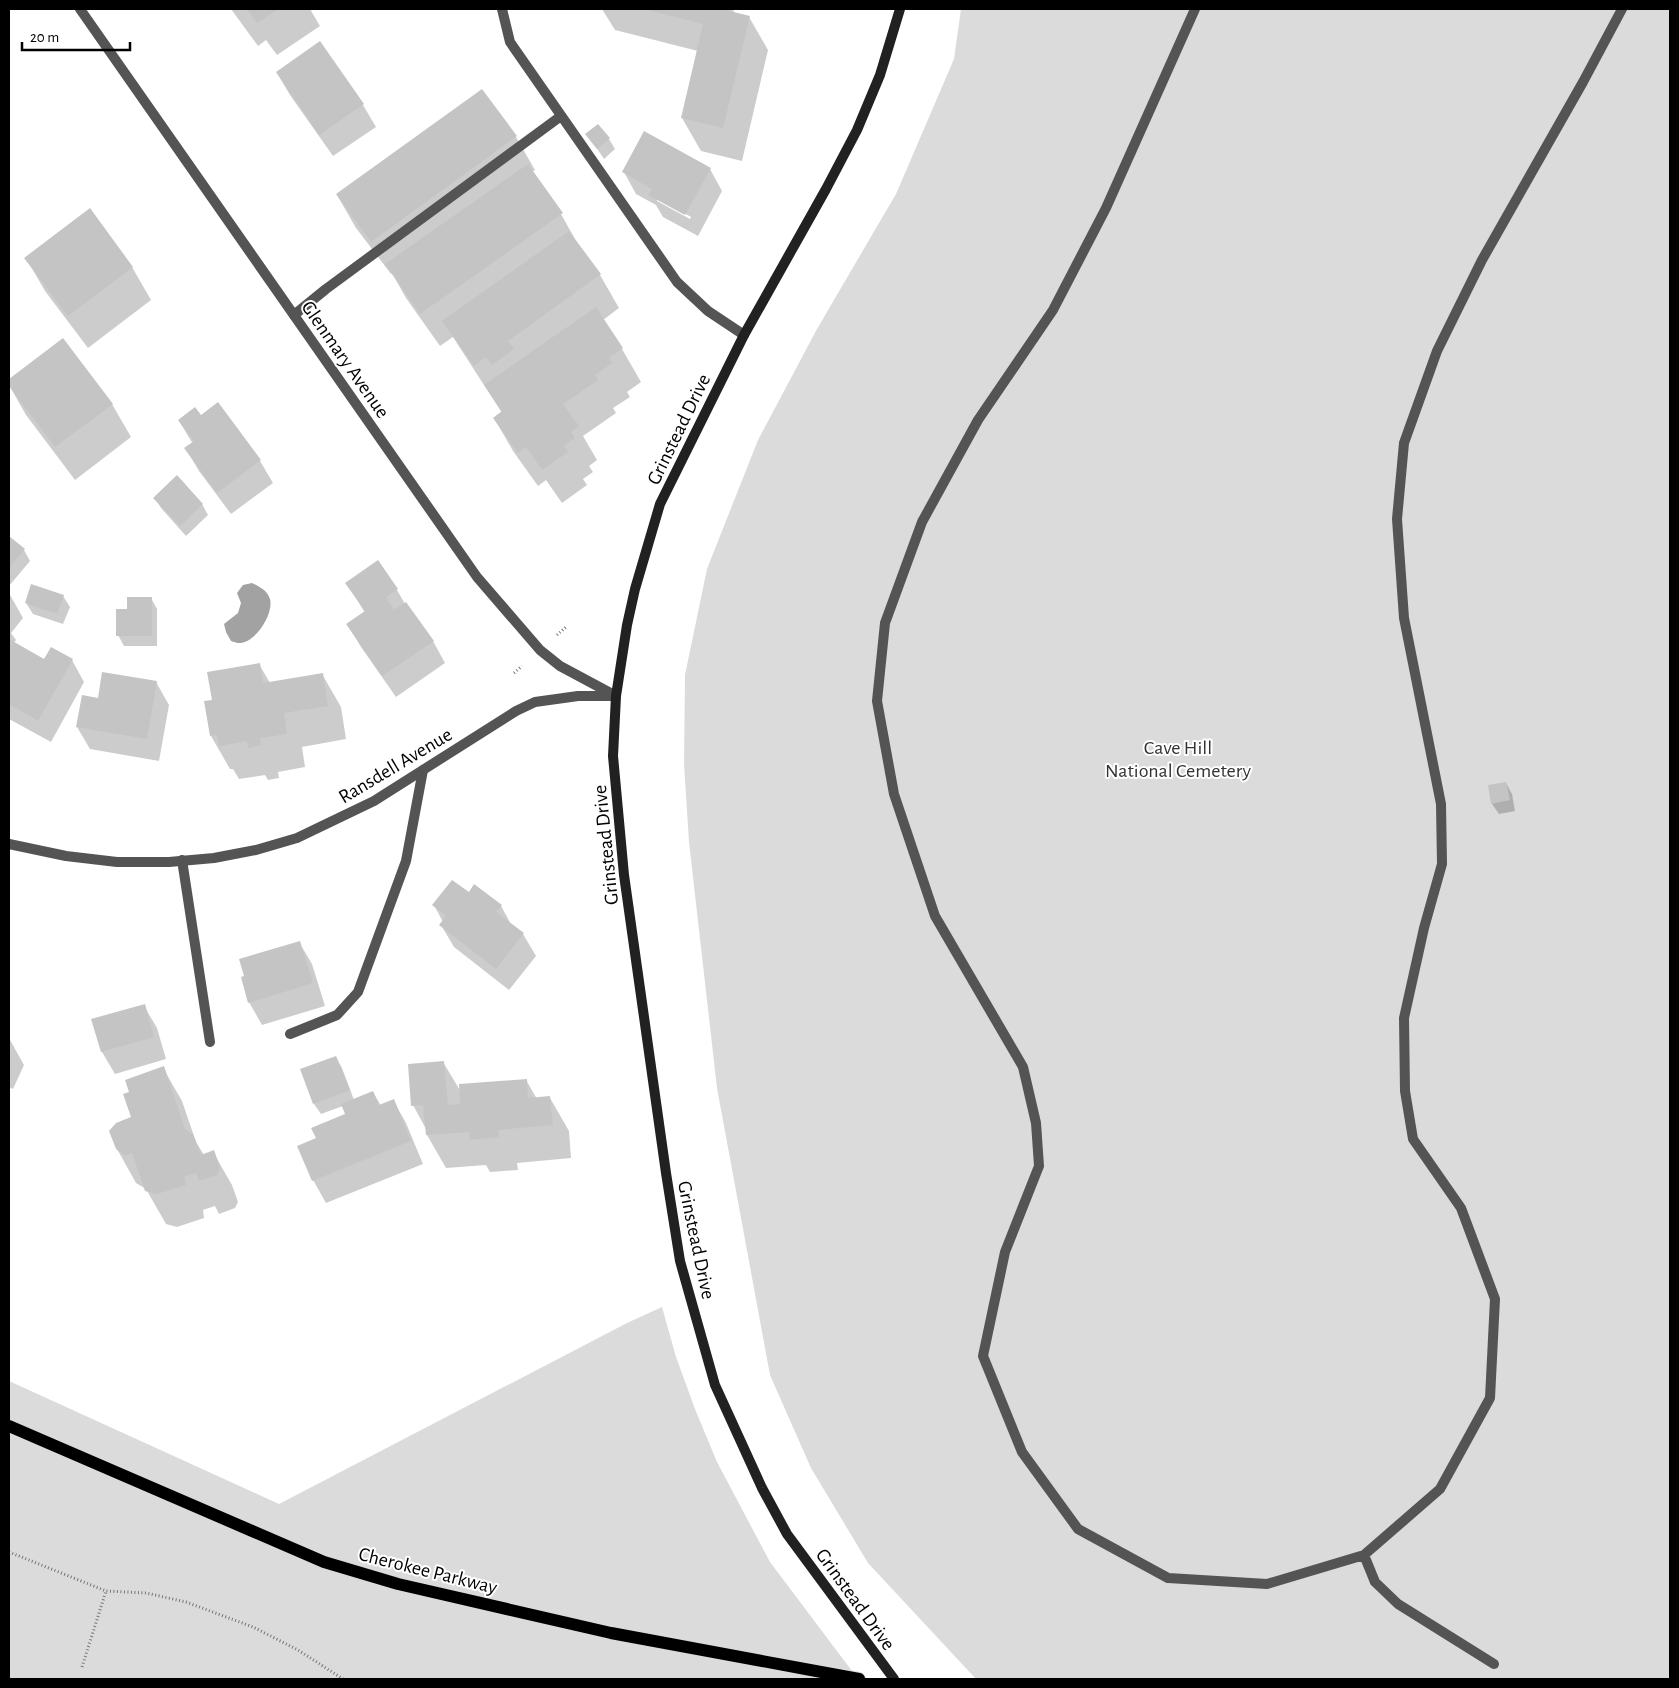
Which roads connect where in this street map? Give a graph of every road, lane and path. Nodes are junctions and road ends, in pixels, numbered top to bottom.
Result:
1 (80, 9) edge
2 (502, 9) edge
3 (900, 9) edge
4 (1195, 9) edge
5 (1622, 9) edge
6 (561, 116) junction
7 (294, 315) junction
8 (744, 336) junction
9 (616, 696) junction
10 (423, 770) junction
11 (9, 844) edge
12 (182, 860) junction
13 (290, 1034) dead end
14 (210, 1042) dead end
15 (9, 1426) edge
16 (9, 1552) edge
17 (1364, 1555) junction
18 (106, 1591) junction
19 (1494, 1664) dead end
20 (82, 1667) dead end
21 (343, 1679) edge
22 (859, 1679) edge
23 (894, 1679) edge

1 - 7 street, Glenmary Avenue
2 - 6 street
3 - 8 main road, Grinstead Drive
4 - 17 street
5 - 17 street
6 - 7 street
6 - 8 street
7 - 9 street, Glenmary Avenue
8 - 9 main road, Grinstead Drive
9 - 10 street, Ransdell Avenue
9 - 23 main road, Grinstead Drive
10 - 12 street, Ransdell Avenue
10 - 13 street
11 - 12 street, Ransdell Avenue
12 - 14 street
15 - 22 main road, Cherokee Parkway
16 - 18 path
17 - 19 street
18 - 20 path
18 - 21 path

